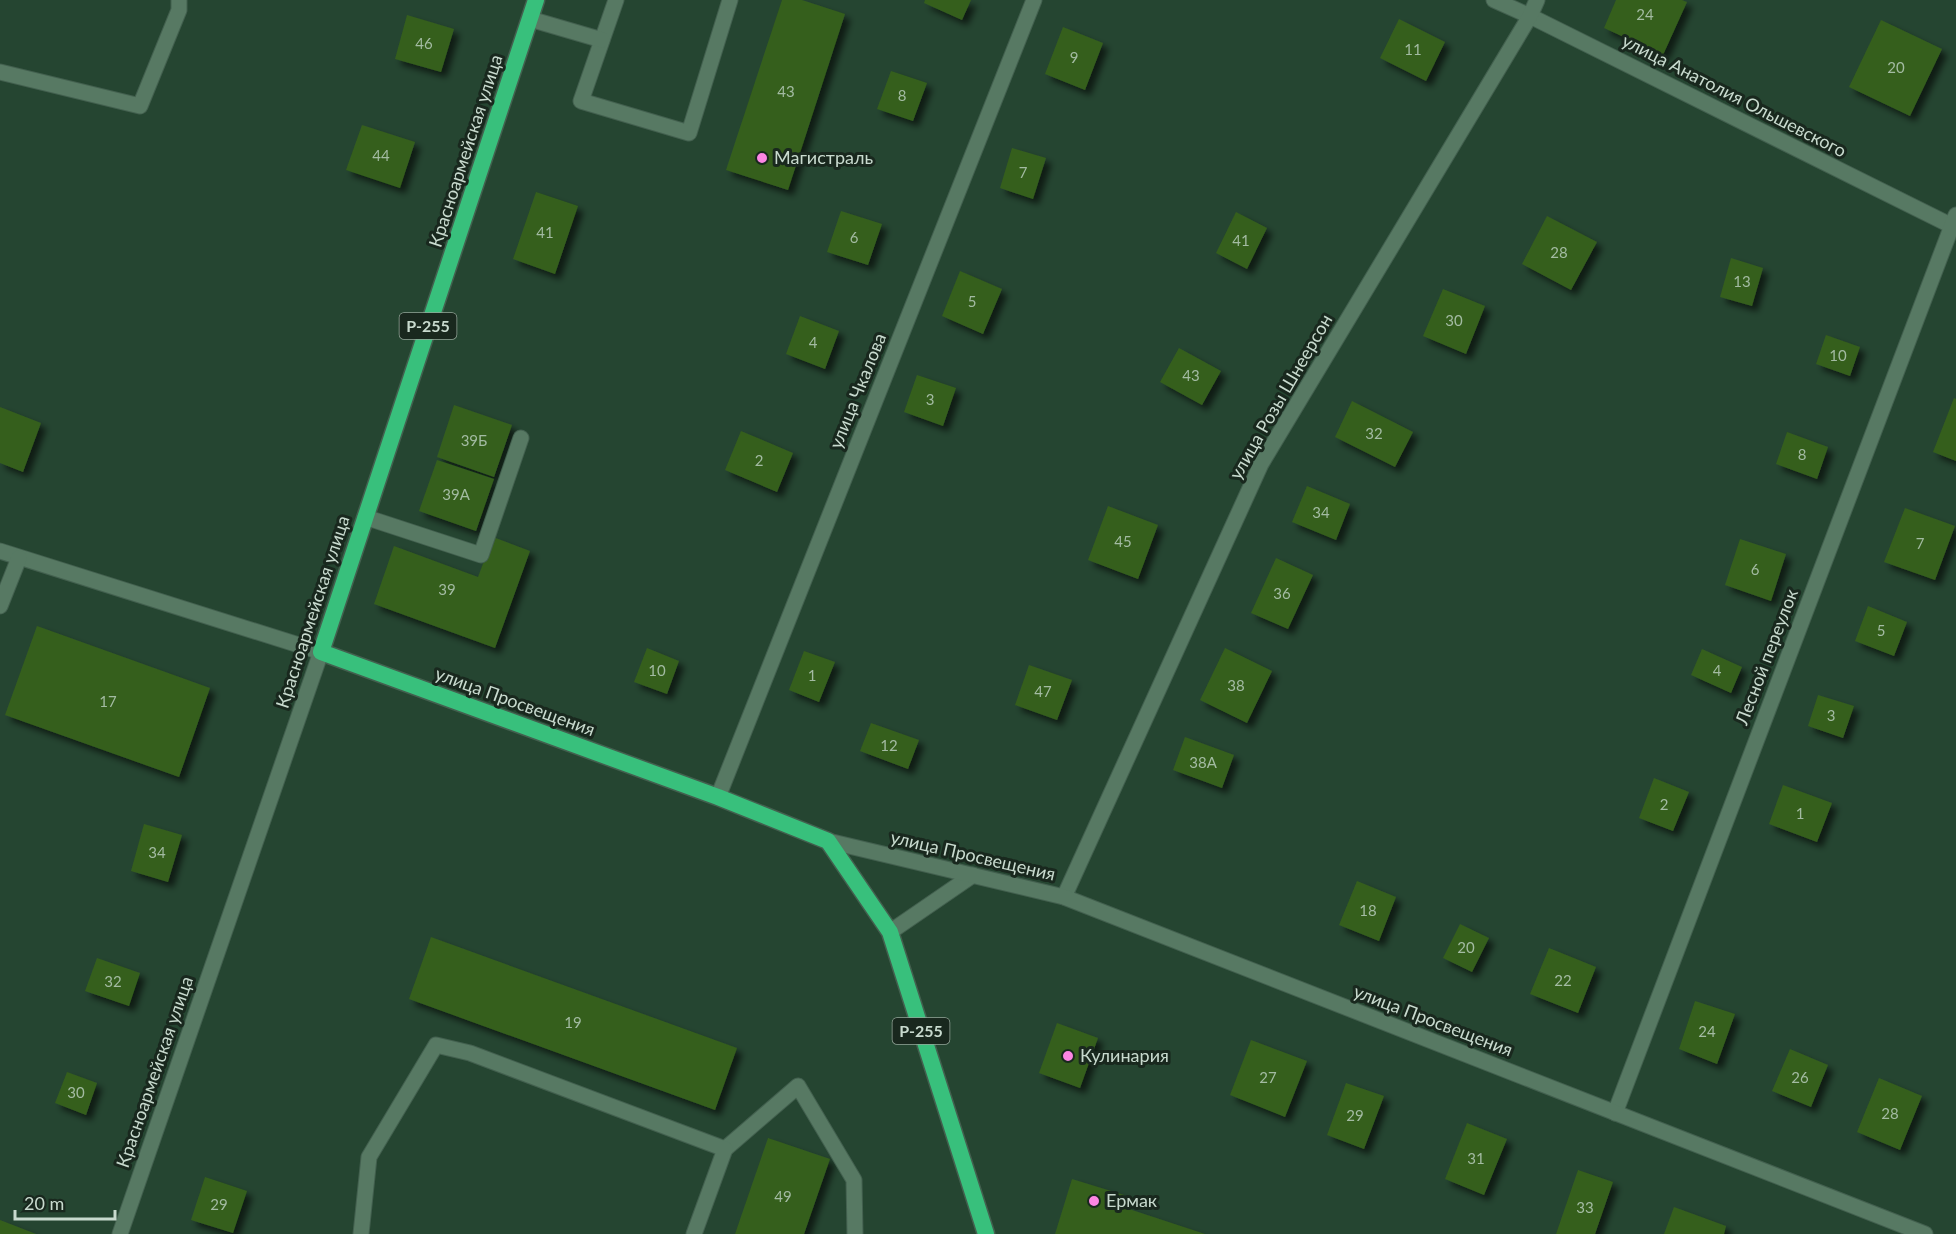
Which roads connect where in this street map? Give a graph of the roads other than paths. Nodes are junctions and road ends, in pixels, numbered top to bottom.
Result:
1 (179, 0) edge
2 (536, 0) edge
3 (616, 0) edge
4 (730, 0) edge
5 (1034, 0) edge
6 (1494, 0) edge
7 (1537, 0) edge
8 (1530, 16) junction
9 (530, 19) junction
10 (602, 40) junction
11 (0, 72) edge
12 (1954, 223) edge
13 (520, 438) dead end
14 (366, 517) junction
15 (0, 551) edge
16 (19, 558) junction
17 (0, 606) edge
18 (321, 652) junction
19 (718, 797) junction
20 (828, 841) junction
21 (973, 875) junction
22 (1064, 897) junction
23 (890, 932) junction
24 (1615, 1113) junction
25 (724, 1149) junction
26 (120, 1234) edge
27 (361, 1234) edge
28 (694, 1234) edge
29 (855, 1234) edge
30 (986, 1234) edge
31 (1925, 1234) edge

1 - 11 street
2 - 9 highway, Красноармейская улица / Р-255
3 - 10 street
4 - 10 street
5 - 19 street, улица Чкалова
6 - 8 street, улица Анатолия Ольшевского
7 - 8 street, улица Розы Шнеерсон
8 - 12 street, улица Анатолия Ольшевского
8 - 22 street, улица Розы Шнеерсон
9 - 10 street
9 - 14 highway, Красноармейская улица / Р-255
12 - 24 street, Лесной переулок
13 - 14 street
14 - 18 highway, Красноармейская улица / Р-255
15 - 16 street, улица Просвещения
16 - 17 street
16 - 18 street, улица Просвещения
18 - 19 highway, улица Просвещения
18 - 26 street, Красноармейская улица
19 - 20 highway, улица Просвещения
20 - 21 street, улица Просвещения
20 - 23 highway, Р-255
21 - 22 street, улица Просвещения
21 - 23 street
22 - 24 street, улица Просвещения
23 - 30 highway, Р-255
24 - 31 street, улица Просвещения
25 - 27 street
25 - 28 street
25 - 29 street

